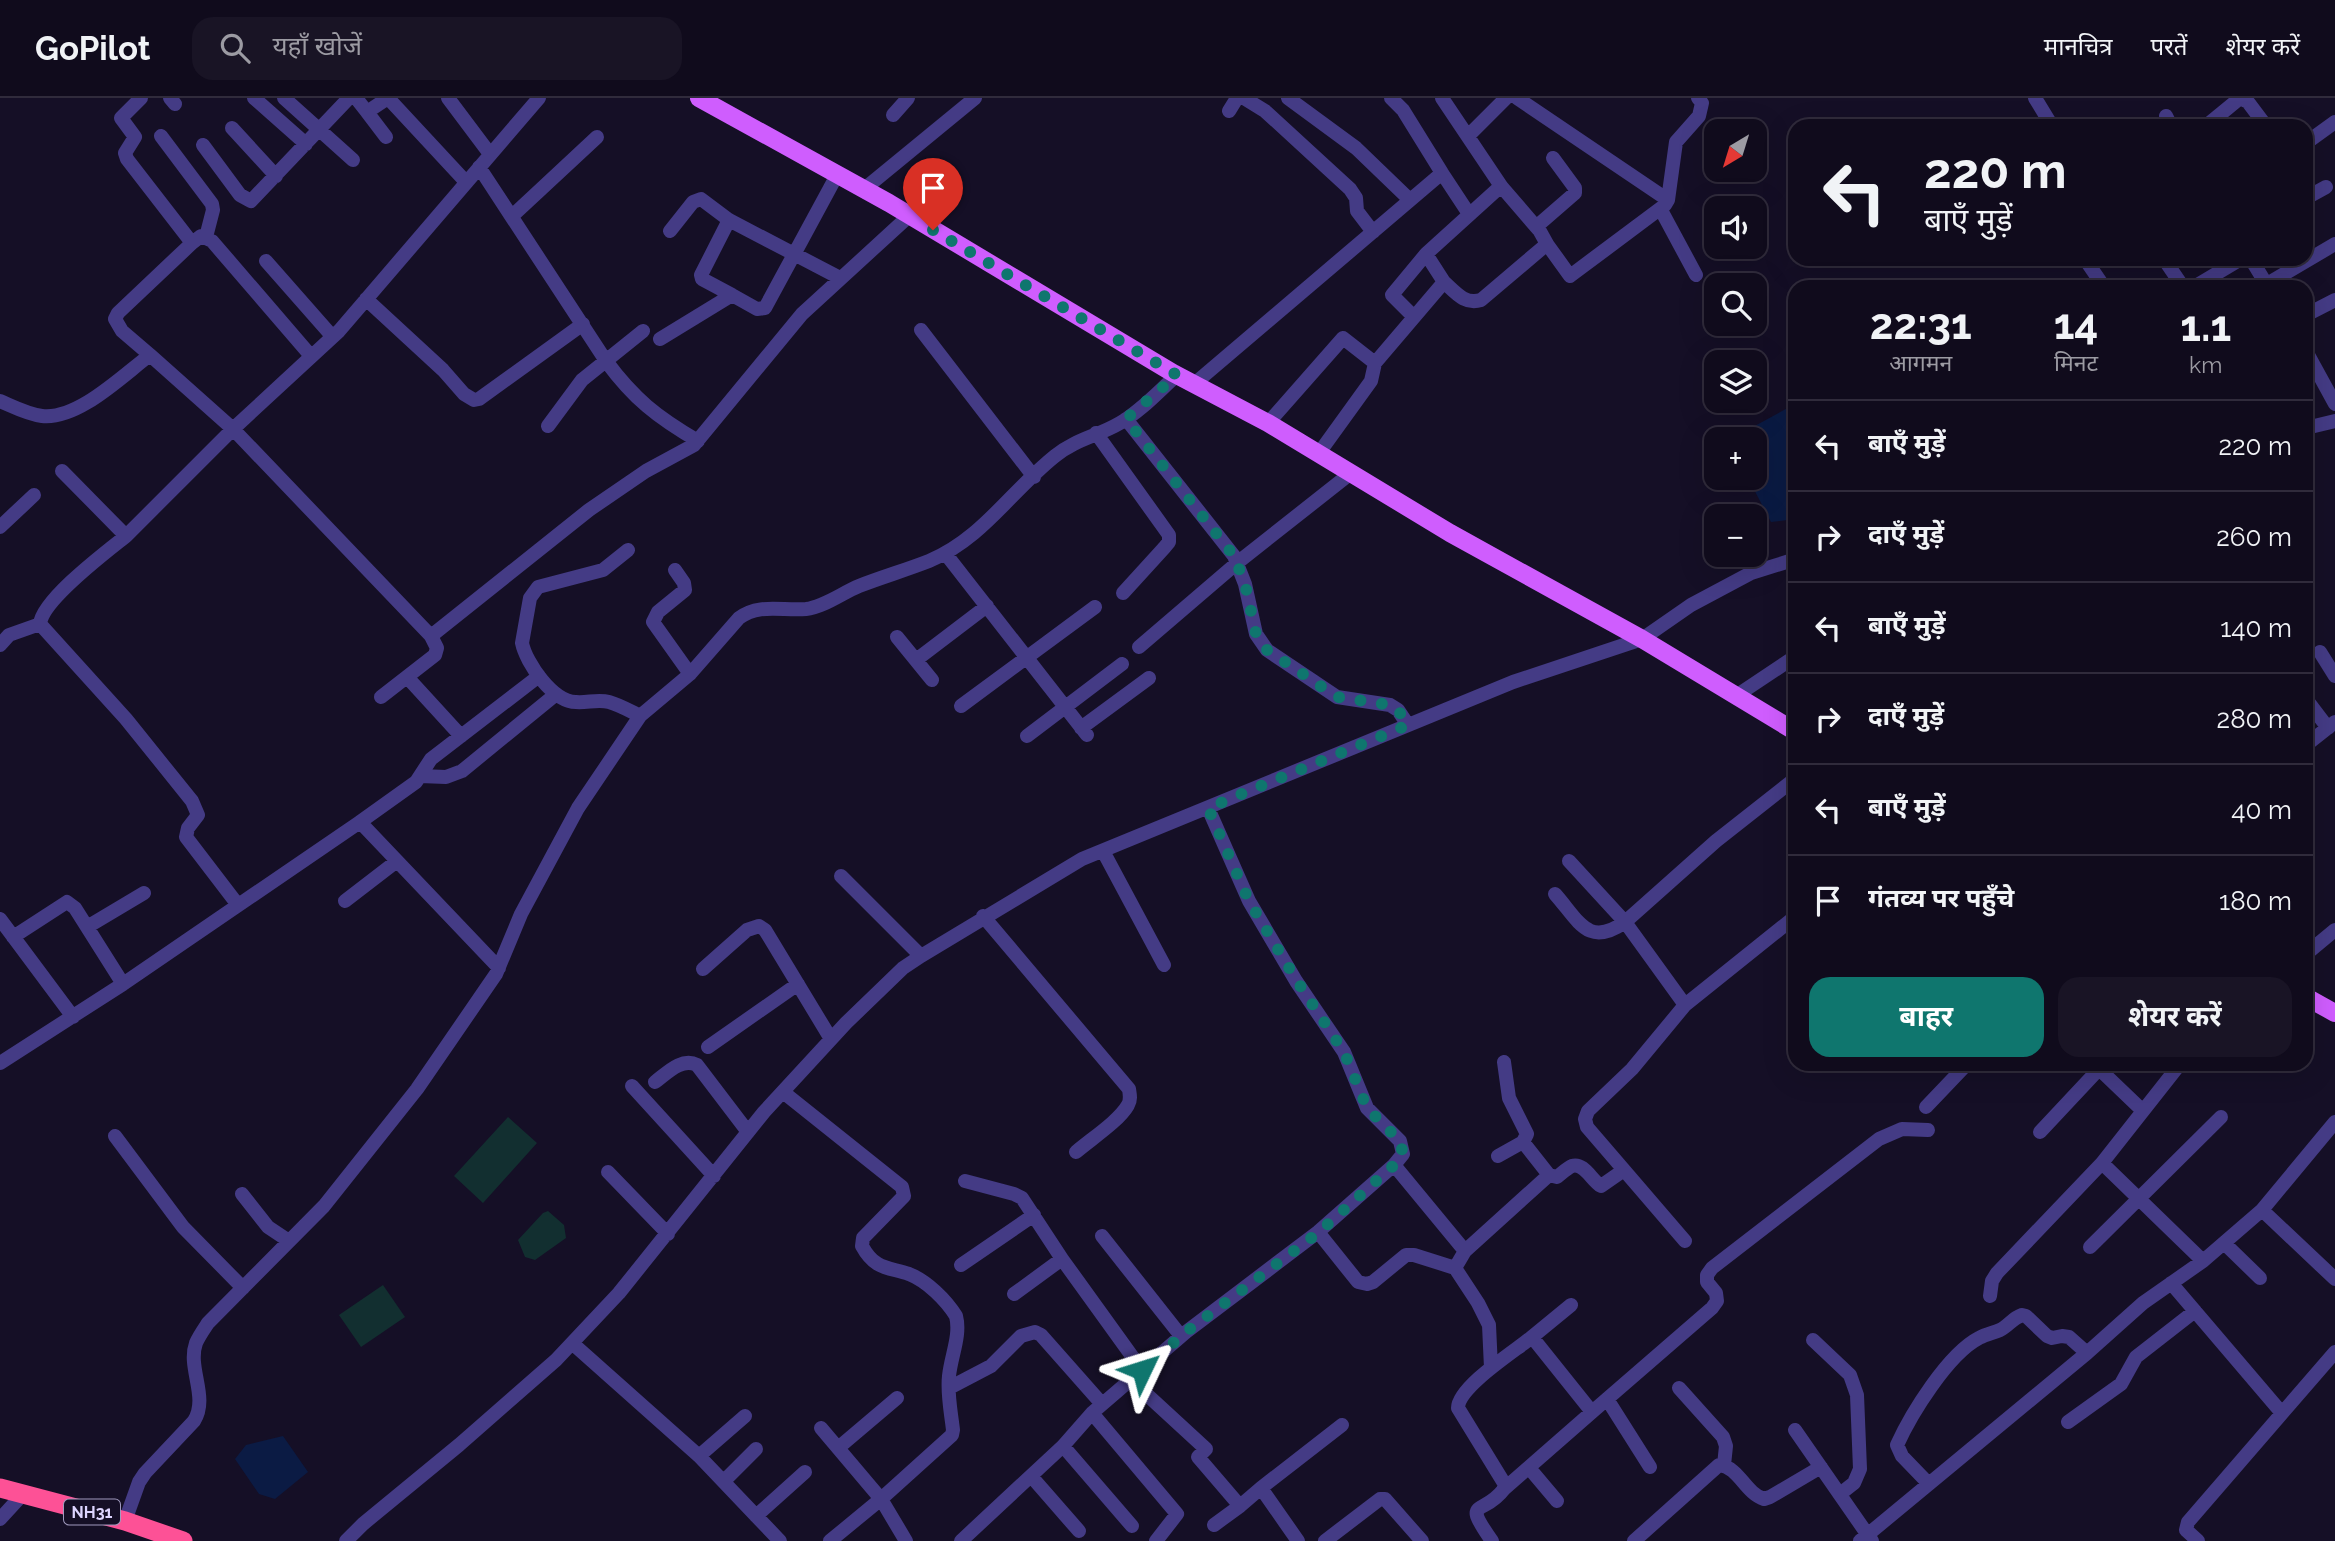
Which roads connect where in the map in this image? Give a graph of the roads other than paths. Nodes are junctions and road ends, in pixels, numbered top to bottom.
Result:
1 (141, 98) edge
2 (254, 98) edge
3 (284, 98) edge
4 (349, 98) edge
5 (356, 98) edge
6 (388, 98) edge
7 (448, 98) edge
8 (539, 98) edge
9 (699, 98) edge
10 (908, 98) edge
11 (1237, 98) edge
12 (1244, 98) edge
13 (1288, 98) edge
14 (1391, 98) edge
15 (1442, 98) edge
16 (1506, 98) edge
17 (1517, 98) edge
18 (1698, 98) edge
19 (2035, 98) edge
20 (970, 100) edge
21 (1228, 111) dead end
22 (367, 112) junction
23 (893, 114) dead end
24 (2048, 119) edge
25 (2215, 119) edge
26 (2261, 119) edge
27 (2335, 122) edge
28 (232, 128) dead end
29 (319, 129) junction
30 (1469, 135) junction
31 (161, 136) dead end
32 (386, 137) dead end
33 (597, 137) dead end
34 (2313, 138) edge
35 (306, 144) junction
36 (203, 145) dead end
37 (490, 154) junction
38 (1553, 158) dead end
39 (353, 160) dead end
40 (480, 167) junction
41 (1442, 173) junction
42 (837, 175) junction
43 (276, 176) junction
44 (466, 182) junction
45 (1501, 186) junction
46 (2326, 187) dead end
47 (863, 190) junction
48 (2313, 194) edge
49 (1410, 200) junction
50 (1665, 205) junction
51 (1469, 214) junction
52 (512, 216) junction
53 (909, 216) junction
54 (729, 219) junction
55 (1538, 229) junction
56 (670, 231) dead end
57 (1373, 232) junction
58 (199, 240) junction
59 (1547, 244) junction
60 (2335, 244) edge
61 (1426, 254) junction
62 (794, 256) junction
63 (2313, 258) edge
64 (265, 261) dead end
65 (2229, 266) edge
66 (2299, 266) edge
67 (1696, 275) dead end
68 (840, 278) junction
69 (2206, 280) edge
70 (2277, 280) edge
71 (1444, 282) junction
72 (732, 295) junction
73 (366, 299) junction
74 (2335, 300) edge
75 (2313, 311) edge
76 (1414, 317) junction
77 (583, 324) junction
78 (921, 330) dead end
79 (643, 331) dead end
80 (332, 336) junction
81 (660, 338) dead end
82 (150, 355) junction
83 (311, 356) junction
84 (606, 360) junction
85 (1375, 363) junction
86 (2313, 365) edge
87 (1177, 375) junction
88 (1194, 384) junction
89 (0, 401) edge
90 (2335, 404) edge
91 (1126, 419) junction
92 (2335, 421) edge
93 (1268, 423) junction
94 (548, 426) dead end
95 (2313, 426) edge
96 (233, 429) junction
97 (1096, 433) junction
98 (698, 441) junction
99 (1319, 453) junction
100 (62, 471) dead end
101 (1351, 472) junction
102 (1034, 477) junction
103 (34, 495) dead end
104 (0, 527) edge
105 (126, 536) junction
106 (628, 550) dead end
107 (945, 553) junction
108 (1788, 561) edge
109 (1237, 563) junction
110 (674, 570) dead end
111 (1123, 593) dead end
112 (987, 607) junction
113 (1095, 607) dead end
114 (40, 624) junction
115 (432, 636) junction
116 (897, 638) dead end
117 (1642, 639) junction
118 (0, 645) edge
119 (1139, 647) dead end
120 (2320, 652) dead end
121 (1026, 657) junction
122 (916, 660) junction
123 (1788, 661) edge
124 (1122, 664) dead end
125 (690, 674) junction
126 (539, 676) junction
127 (2335, 676) edge
128 (407, 677) junction
129 (1149, 678) dead end
130 (932, 680) dead end
131 (555, 695) junction
132 (1736, 696) junction
133 (382, 697) dead end
134 (961, 706) dead end
135 (2313, 706) edge
136 (1065, 707) junction
137 (640, 716) junction
138 (1408, 725) junction
139 (2332, 725) edge
140 (1788, 727) edge
141 (461, 736) junction
142 (1027, 736) dead end
143 (2313, 740) edge
144 (420, 776) junction
145 (1788, 784) edge
146 (1208, 808) junction
147 (360, 822) junction
148 (1103, 850) junction
149 (1569, 860) dead end
150 (397, 861) junction
151 (841, 876) dead end
152 (144, 893) dead end
153 (1555, 894) dead end
154 (345, 901) dead end
155 (238, 905) junction
156 (983, 916) junction
157 (0, 919) edge
158 (1625, 922) junction
159 (1788, 922) edge
160 (87, 928) junction
161 (2335, 930) edge
162 (13, 937) junction
163 (2313, 948) edge
164 (921, 956) junction
165 (1164, 965) dead end
166 (499, 968) junction
167 (704, 970) dead end
168 (123, 984) junction
169 (798, 984) junction
170 (2313, 1001) edge
171 (1685, 1005) junction
172 (2335, 1013) edge
173 (73, 1017) junction
174 (831, 1039) junction
175 (708, 1046) dead end
176 (1504, 1062) dead end
177 (0, 1063) edge
178 (1960, 1071) edge
179 (2093, 1071) edge
180 (2101, 1071) edge
181 (2174, 1071) edge
182 (655, 1082) dead end
183 (632, 1086) dead end
184 (783, 1091) junction
185 (1926, 1107) dead end
186 (2143, 1111) junction
187 (2221, 1117) dead end
188 (2335, 1122) edge
189 (1928, 1130) dead end
190 (748, 1132) junction
191 (2040, 1132) dead end
192 (115, 1136) dead end
193 (1523, 1142) junction
194 (1076, 1152) dead end
195 (1498, 1156) dead end
196 (2102, 1163) junction
197 (1394, 1165) junction
198 (1624, 1170) junction
199 (608, 1172) dead end
200 (1549, 1175) junction
201 (714, 1176) junction
202 (965, 1181) dead end
203 (242, 1194) dead end
204 (2138, 1199) junction
205 (2262, 1210) junction
206 (1034, 1215) junction
207 (1318, 1233) junction
208 (667, 1234) junction
209 (1102, 1236) dead end
210 (289, 1241) junction
211 (1685, 1241) dead end
212 (2224, 1243) junction
213 (2090, 1247) dead end
214 (1465, 1251) junction
215 (1062, 1259) junction
216 (2203, 1261) junction
217 (961, 1265) dead end
218 (1455, 1268) junction
219 (2260, 1278) dead end
220 (2335, 1279) edge
221 (2171, 1283) junction
222 (243, 1288) junction
223 (1014, 1294) dead end
224 (1990, 1296) dead end
225 (1571, 1305) dead end
226 (2195, 1311) junction
227 (1181, 1336) junction
228 (1532, 1337) junction
229 (1813, 1340) dead end
230 (572, 1343) junction
231 (2335, 1352) edge
232 (2087, 1353) junction
233 (1491, 1368) junction
234 (1137, 1375) junction
235 (949, 1388) junction
236 (1679, 1388) dead end
237 (897, 1398) dead end
238 (1606, 1399) junction
239 (1097, 1408) junction
240 (1592, 1412) junction
241 (2281, 1412) junction
242 (745, 1416) dead end
243 (2068, 1422) dead end
244 (1342, 1425) dead end
245 (821, 1429) dead end
246 (1794, 1430) dead end
247 (1063, 1446) junction
248 (838, 1448) junction
249 (756, 1450) dead end
250 (699, 1456) junction
251 (1724, 1465) junction
252 (1650, 1467) dead end
253 (1821, 1467) junction
254 (1530, 1469) junction
255 (805, 1472) dead end
256 (1031, 1476) junction
257 (724, 1481) junction
258 (1929, 1484) junction
259 (0, 1488) edge
260 (1261, 1488) junction
261 (1504, 1489) junction
262 (23, 1494) junction
263 (1840, 1494) junction
264 (881, 1499) junction
265 (1557, 1501) dead end
266 (1240, 1506) junction
267 (756, 1516) junction
268 (0, 1519) edge
269 (125, 1521) junction
270 (1214, 1525) dead end
271 (1132, 1526) dead end
272 (974, 1529) junction
273 (1079, 1531) dead end
274 (1867, 1539) edge
275 (181, 1541) edge
276 (346, 1541) edge
277 (780, 1541) edge
278 (830, 1541) edge
279 (906, 1541) edge
280 (961, 1541) edge
281 (985, 1541) edge
282 (1156, 1541) edge
283 (1298, 1541) edge
284 (1325, 1541) edge
285 (1423, 1541) edge
286 (1492, 1541) edge
287 (1634, 1541) edge
288 (2198, 1541) edge

1 - 58 street
2 - 35 street
3 - 29 street
4 - 29 street
5 - 22 street
6 - 22 street
6 - 44 street
7 - 37 street
8 - 37 street
9 - 42 main road
10 - 23 street
11 - 21 street
12 - 57 street
13 - 49 street
14 - 41 street
15 - 30 street
16 - 30 street
17 - 50 street
18 - 50 street
19 - 24 street
20 - 47 street
22 - 32 street
25 - 26 street
27 - 34 street
28 - 43 street
29 - 35 street
29 - 39 street
30 - 45 street
31 - 58 street
33 - 52 street
35 - 43 street
36 - 43 street
37 - 40 street
38 - 55 street
40 - 44 street
40 - 52 street
41 - 49 street
41 - 51 street
42 - 47 main road
42 - 62 street
44 - 73 street
45 - 51 street
45 - 55 street
46 - 48 street
47 - 53 main road
49 - 57 street
50 - 59 street
50 - 67 street
51 - 61 street
52 - 77 street
53 - 68 street
53 - 87 main road
54 - 56 street
54 - 62 street
54 - 72 street
55 - 59 street
57 - 88 street
58 - 82 street
58 - 83 street
59 - 71 street
60 - 63 street
61 - 71 street
61 - 76 street
62 - 68 street
62 - 72 street
64 - 80 street
65 - 69 street
66 - 70 street
68 - 98 street
71 - 76 street
72 - 81 street
73 - 77 street
73 - 80 street
74 - 75 street
76 - 85 street
77 - 84 street
78 - 102 street
79 - 84 street
80 - 83 street
82 - 89 street
82 - 96 street
83 - 96 street
84 - 94 street
84 - 98 street
85 - 93 street
85 - 99 street
86 - 90 street
87 - 88 main road
87 - 91 street
88 - 93 main road
91 - 97 street
91 - 109 street
92 - 95 street
93 - 99 main road
96 - 105 street
96 - 115 street
97 - 102 street
97 - 111 street
98 - 115 street
99 - 101 main road
100 - 105 street
101 - 109 street
101 - 117 main road
102 - 107 street
103 - 104 street
105 - 114 street
106 - 126 street
107 - 112 street
107 - 125 street
108 - 117 street
109 - 119 street
109 - 138 street
110 - 125 street
112 - 121 street
112 - 122 street
113 - 121 street
114 - 118 street
114 - 155 street
115 - 128 street
116 - 122 street
117 - 132 main road
117 - 138 street
120 - 127 street
121 - 134 street
121 - 136 street
122 - 130 street
123 - 132 street
124 - 136 street
125 - 137 street
126 - 131 street
126 - 141 street
128 - 133 street
128 - 141 street
129 - 136 street
131 - 137 street
131 - 144 street
132 - 140 main road
135 - 139 street
136 - 142 street
137 - 166 street
138 - 146 street
139 - 143 street
141 - 144 street
144 - 147 street
145 - 158 street
146 - 148 street
146 - 197 street
147 - 150 street
147 - 155 street
148 - 156 street
148 - 165 street
149 - 158 street
150 - 154 street
150 - 166 street
151 - 164 street
152 - 160 street
153 - 158 street
155 - 168 street
156 - 164 street
156 - 194 street
157 - 162 street
158 - 171 street
159 - 171 street
160 - 162 street
160 - 168 street
161 - 163 street
162 - 173 street
164 - 174 street
166 - 210 street
167 - 169 street
168 - 173 street
169 - 174 street
169 - 175 street
170 - 172 main road
171 - 198 street
173 - 177 street
174 - 184 street
176 - 193 street
178 - 185 street
179 - 191 street
180 - 186 street
181 - 186 street
182 - 190 street
183 - 201 street
184 - 190 street
184 - 235 street
186 - 196 street
187 - 204 street
188 - 205 street
189 - 238 street
190 - 201 street
192 - 222 street
193 - 195 street
193 - 200 street
196 - 204 street
196 - 224 street
197 - 207 street
197 - 214 street
198 - 200 street
198 - 211 street
199 - 208 street
200 - 214 street
201 - 208 street
202 - 206 street
203 - 210 street
204 - 213 street
204 - 216 street
205 - 212 street
205 - 220 street
206 - 215 street
206 - 217 street
207 - 218 street
207 - 227 street
208 - 230 street
209 - 227 street
210 - 222 street
212 - 216 street
212 - 219 street
214 - 218 street
215 - 223 street
215 - 234 street
216 - 221 street
218 - 233 street
221 - 226 street
221 - 232 street
222 - 269 street
225 - 228 street
226 - 241 street
226 - 243 street
227 - 234 street
228 - 233 street
228 - 240 street
229 - 263 street
230 - 250 street
230 - 276 street
231 - 241 street
232 - 258 street
232 - 258 street
233 - 261 street
234 - 239 street
234 - 266 street
235 - 239 street
235 - 264 street
236 - 251 street
237 - 248 street
238 - 240 street
238 - 252 street
239 - 247 street
239 - 282 street
240 - 254 street
241 - 288 street
242 - 250 street
244 - 260 street
245 - 248 street
246 - 253 street
247 - 256 street
247 - 271 street
248 - 264 street
249 - 257 street
250 - 257 street
251 - 253 street
251 - 287 street
253 - 263 street
254 - 261 street
254 - 265 street
255 - 267 street
256 - 272 street
256 - 273 street
257 - 267 street
258 - 274 street
259 - 262 highway, NH31
260 - 266 street
260 - 283 street
261 - 286 street
262 - 268 street
262 - 269 highway, NH31
263 - 274 street
264 - 278 street
264 - 279 street
266 - 270 street
267 - 277 street
269 - 275 highway, NH31
272 - 280 street
272 - 281 street
284 - 285 street

